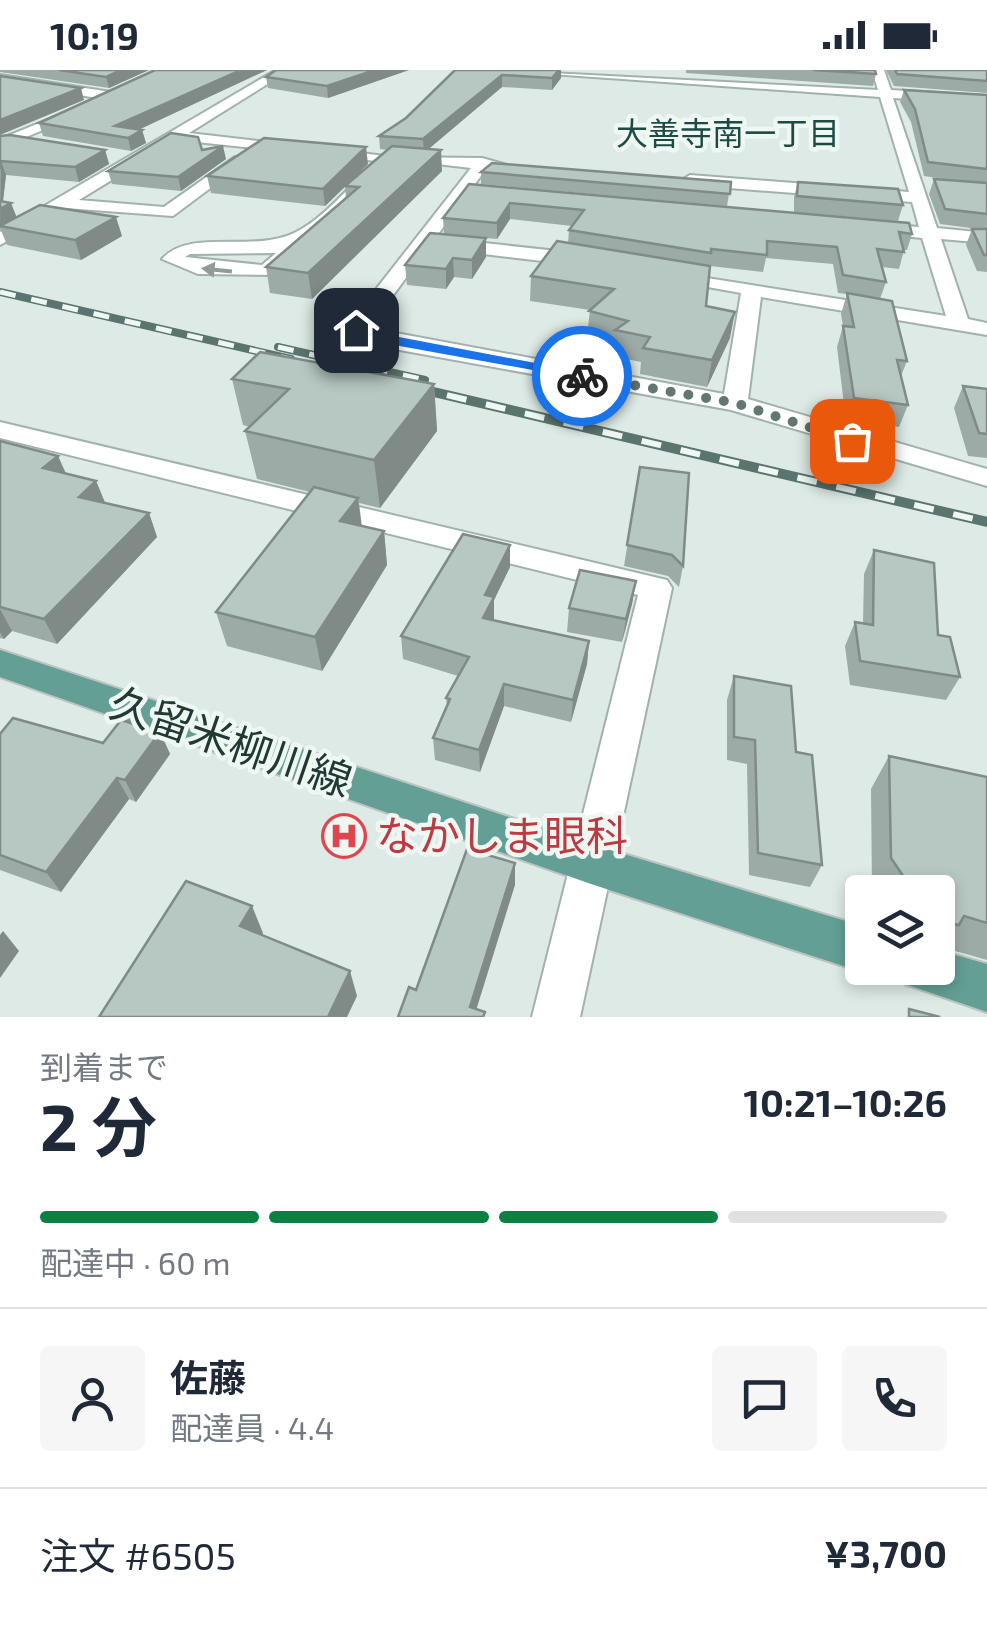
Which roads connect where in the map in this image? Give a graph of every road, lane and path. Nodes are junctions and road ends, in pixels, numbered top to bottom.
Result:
1 (56, 70) edge
2 (284, 70) edge
3 (499, 70) edge
4 (777, 70) edge
5 (878, 70) edge
6 (676, 75) edge
7 (0, 79) edge
8 (17, 83) junction
9 (777, 86) junction
10 (886, 94) junction
11 (987, 100) edge
12 (172, 135) junction
13 (0, 140) edge
14 (17, 140) junction
15 (262, 144) junction
16 (56, 146) edge
17 (113, 156) dead end
18 (388, 158) junction
19 (132, 159) junction
20 (482, 163) junction
21 (522, 166) edge
22 (681, 179) edge
23 (922, 189) junction
24 (60, 202) junction
25 (0, 217) edge
26 (29, 222) junction
27 (852, 226) edge
28 (930, 233) junction
29 (301, 238) junction
30 (987, 238) edge
31 (0, 240) edge
32 (420, 242) junction
33 (603, 263) edge
34 (640, 270) edge
35 (752, 289) junction
36 (959, 324) junction
37 (987, 329) edge
38 (735, 403) junction
39 (0, 430) edge
40 (987, 478) edge
41 (0, 664) edge
42 (594, 864) junction
43 (845, 944) edge
44 (955, 978) edge
45 (987, 988) edge
46 (556, 1017) edge

1 - 8 street
2 - 12 street
3 - 6 street
4 - 9 street
5 - 10 street
6 - 9 street
7 - 8 street
8 - 14 street
9 - 10 street
10 - 11 street
10 - 23 street
12 - 15 street
12 - 19 street
13 - 14 street
14 - 16 street
15 - 18 street
15 - 24 street
17 - 19 street
18 - 20 street
18 - 29 street
19 - 24 street
20 - 21 street
20 - 32 street
22 - 23 street
23 - 28 street
24 - 26 street
25 - 26 street
26 - 31 street
27 - 28 street
28 - 30 street
28 - 36 street
29 -> 29 street
32 - 33 street
32 - 38 street
34 - 35 street
35 - 36 street
35 - 38 street
36 - 37 street
38 - 40 street
39 - 42 street
41 - 42 main road, 久留米柳川線
42 - 43 main road, 久留米柳川線
42 - 46 street
44 - 45 main road

